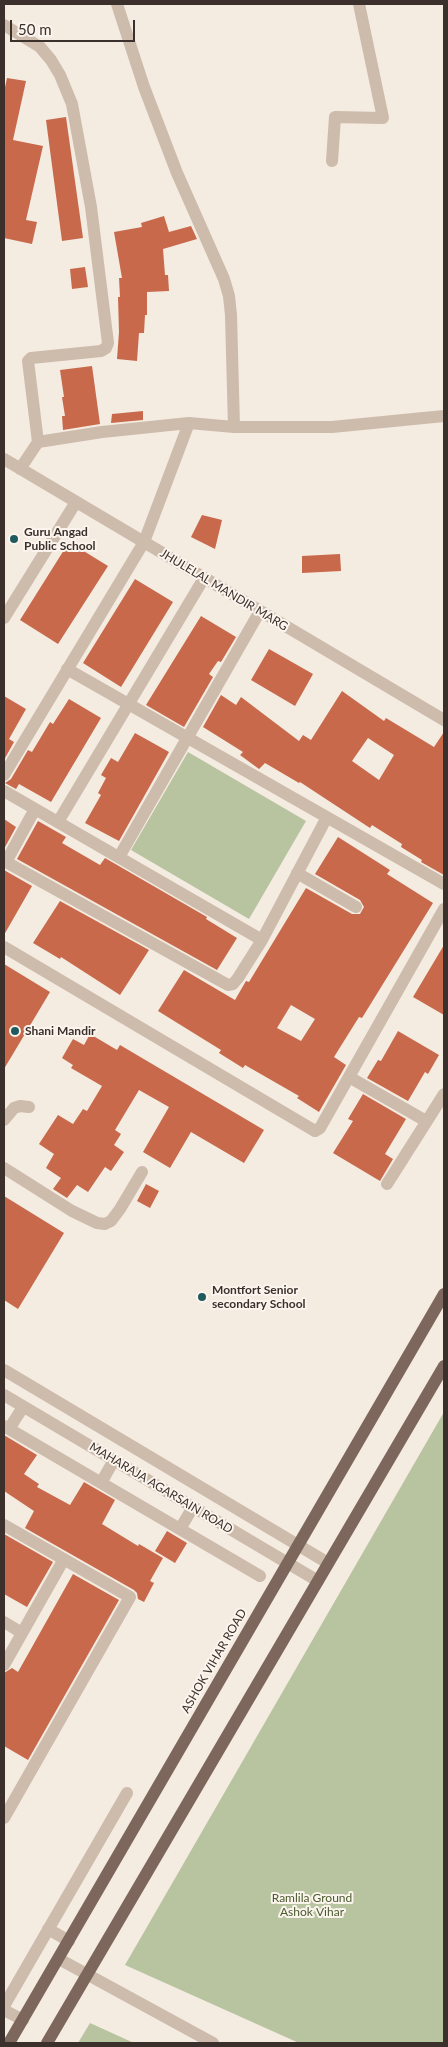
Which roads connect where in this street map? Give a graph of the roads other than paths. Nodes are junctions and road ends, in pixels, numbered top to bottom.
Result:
1 (117, 4) edge
2 (359, 4) edge
3 (4, 25) edge
4 (332, 161) dead end
5 (444, 416) edge
6 (189, 423) junction
7 (234, 427) junction
8 (38, 442) junction
9 (4, 459) edge
10 (20, 469) junction
11 (76, 502) junction
12 (144, 542) junction
13 (204, 578) junction
14 (260, 611) junction
15 (4, 618) edge
16 (67, 669) junction
17 (128, 704) junction
18 (444, 720) edge
19 (187, 738) junction
20 (4, 774) edge
21 (4, 791) edge
22 (35, 809) junction
23 (327, 817) junction
24 (58, 822) junction
25 (119, 857) junction
26 (297, 873) junction
27 (444, 884) edge
28 (356, 908) dead end
29 (444, 909) edge
30 (262, 940) junction
31 (4, 947) edge
32 (349, 1077) junction
33 (444, 1094) edge
34 (28, 1107) dead end
35 (4, 1120) edge
36 (426, 1121) junction
37 (4, 1168) edge
38 (142, 1172) dead end
39 (387, 1184) dead end
40 (444, 1294) edge
41 (444, 1366) edge
42 (4, 1370) edge
43 (4, 1395) edge
44 (23, 1406) junction
45 (6, 1427) edge
46 (114, 1460) junction
47 (101, 1483) junction
48 (193, 1507) junction
49 (4, 1525) edge
50 (180, 1529) junction
51 (297, 1545) junction
52 (64, 1559) junction
53 (286, 1562) junction
54 (328, 1564) junction
55 (260, 1576) dead end
56 (318, 1581) junction
57 (4, 1622) edge
58 (22, 1633) junction
59 (4, 1664) edge
60 (127, 1793) dead end
61 (4, 1818) edge
62 (48, 1929) junction
63 (69, 1941) junction
64 (59, 1959) junction
65 (87, 1976) junction
66 (4, 2008) edge
67 (23, 2020) junction
68 (9, 2043) edge
69 (47, 2043) edge
70 (213, 2043) edge

1 - 7 street
2 - 4 street
3 - 8 street
5 - 7 street
6 - 7 street
6 - 8 street
6 - 12 street
8 - 10 street
9 - 10 street, JHULELAL MANDIR MARG
10 - 11 street, JHULELAL MANDIR MARG
11 - 12 street, JHULELAL MANDIR MARG
11 - 15 street
12 - 13 street, JHULELAL MANDIR MARG
12 - 16 street
13 - 14 street, JHULELAL MANDIR MARG
13 - 17 street
14 - 18 street, JHULELAL MANDIR MARG
14 - 19 street
16 - 17 street
16 - 20 street
17 - 19 street
17 - 24 street
19 - 23 street
19 - 25 street
21 - 22 street
22 - 24 street
22 - 30 street
23 - 26 street
23 - 27 street
24 - 25 street
25 - 30 street
26 - 28 street
26 - 30 street
29 - 32 street
31 - 32 street
32 - 36 street
33 - 36 street
34 - 35 street
36 - 39 street
37 - 38 street
40 - 51 main road, ASHOK VIHAR ROAD
41 - 54 main road
42 - 51 street
43 - 44 street, MAHARAJA AGARSAIN ROAD
44 - 45 street
44 - 46 street, MAHARAJA AGARSAIN ROAD
45 - 47 street
46 - 47 street
46 - 48 street, MAHARAJA AGARSAIN ROAD
47 - 50 street
48 - 50 street
48 - 53 street, MAHARAJA AGARSAIN ROAD
49 - 52 street
50 - 55 street
51 - 53 main road, ASHOK VIHAR ROAD
51 - 54 street
52 - 58 street
52 - 61 street
53 - 56 street, MAHARAJA AGARSAIN ROAD
53 - 63 main road, ASHOK VIHAR ROAD
54 - 56 main road
56 - 65 main road
57 - 58 street
58 - 59 street
60 - 62 street
62 - 63 street
62 - 66 street
63 - 64 main road, ASHOK VIHAR ROAD
64 - 65 street
64 - 67 main road, ASHOK VIHAR ROAD
65 - 69 main road
65 - 70 street
66 - 67 street
67 - 68 main road, ASHOK VIHAR ROAD

